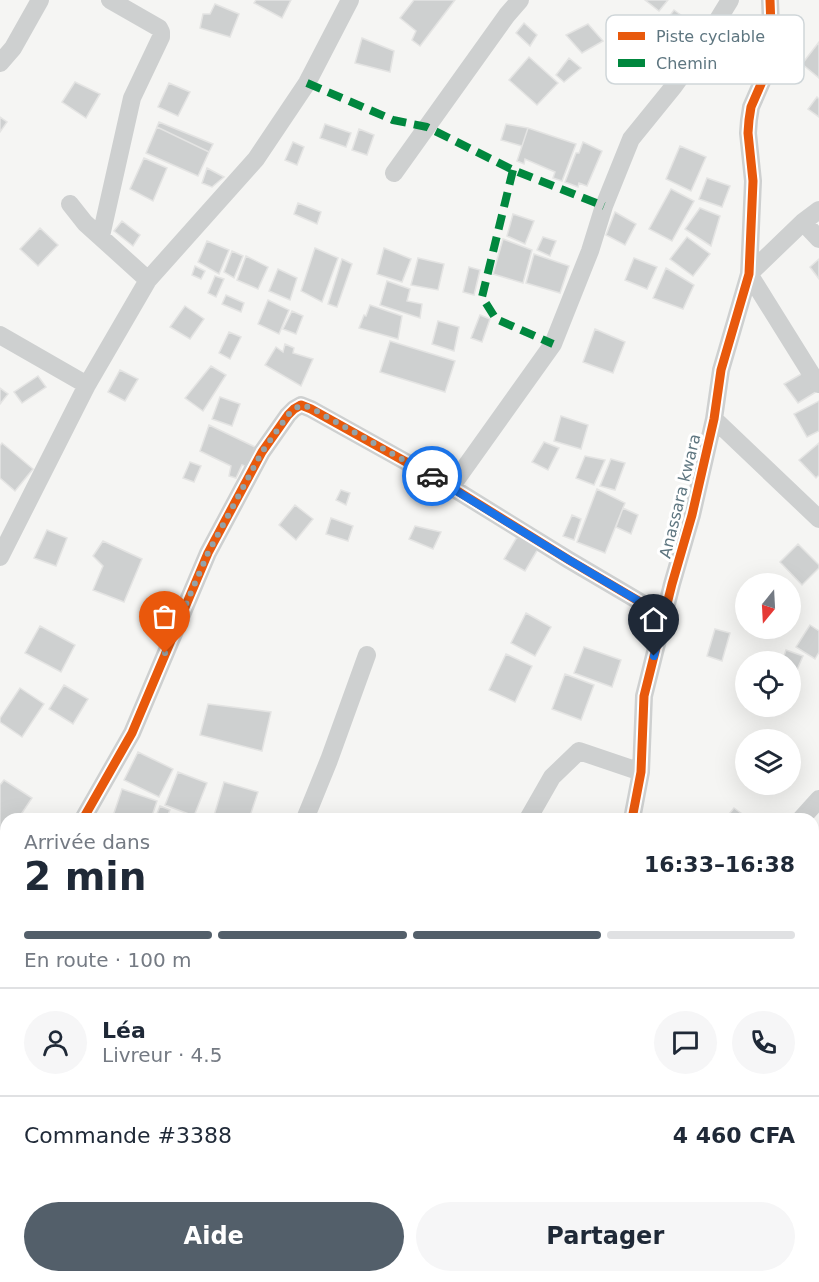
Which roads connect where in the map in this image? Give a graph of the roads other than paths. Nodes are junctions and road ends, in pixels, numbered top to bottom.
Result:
1 (40, 0) edge
2 (110, 0) edge
3 (350, 0) edge
4 (520, 0) edge
5 (730, 0) edge
6 (770, 0) edge
7 (721, 15) edge
8 (771, 15) edge
9 (0, 63) edge
10 (675, 84) edge
11 (761, 84) edge
12 (394, 173) dead end
13 (70, 204) dead end
14 (819, 210) edge
15 (803, 222) junction
16 (101, 236) junction
17 (819, 239) edge
18 (749, 274) junction
19 (148, 280) junction
20 (0, 335) edge
21 (819, 384) edge
22 (87, 385) junction
23 (714, 419) junction
24 (451, 486) junction
25 (819, 519) edge
26 (0, 557) edge
27 (664, 616) junction
28 (367, 655) dead end
29 (641, 772) junction
30 (819, 799) edge
31 (86, 813) edge
32 (307, 813) edge
33 (531, 813) edge
34 (633, 813) edge
35 (806, 813) edge

1 - 9 street
2 - 16 street
3 - 19 street
4 - 12 street
5 - 7 street
6 - 8 street, Anassara kwara
10 - 24 street
11 - 18 street, Anassara kwara
13 - 16 street
14 - 15 street
15 - 17 street
15 - 18 street
16 - 19 street
18 - 21 street
18 - 23 street, Anassara kwara
19 - 22 street
20 - 22 street
22 - 26 street
23 - 25 street
23 - 27 street, Anassara kwara
24 - 27 street
24 - 31 street
27 - 29 street, Anassara kwara
28 - 32 street
29 - 33 street
29 - 34 street, Anassara kwara
30 - 35 street

